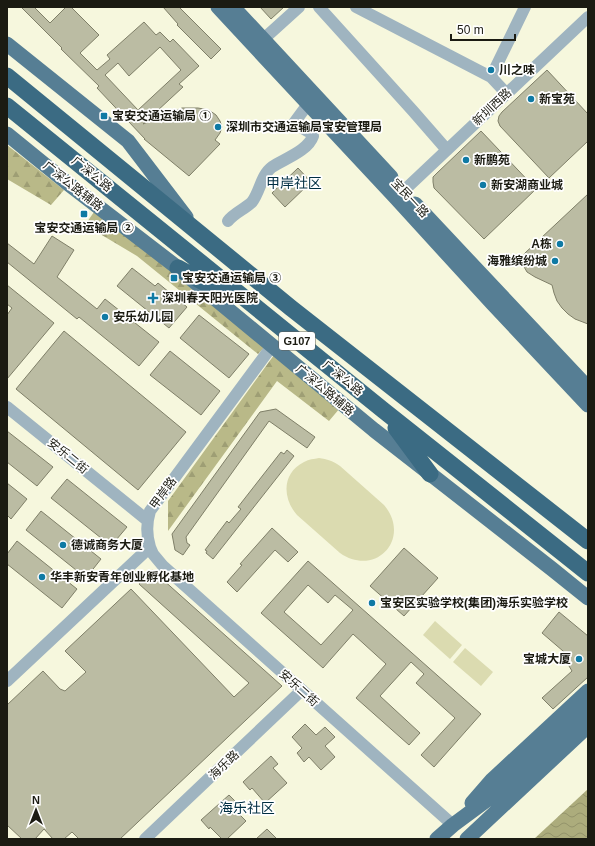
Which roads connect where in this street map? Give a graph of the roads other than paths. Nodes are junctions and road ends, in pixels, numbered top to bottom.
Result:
1 (218, 7) edge
2 (233, 7) edge
3 (299, 7) edge
4 (319, 7) edge
5 (356, 7) edge
6 (525, 7) edge
7 (588, 17) edge
8 (259, 43) junction
9 (7, 44) edge
10 (7, 76) edge
11 (491, 77) junction
12 (507, 94) junction
13 (308, 104) junction
14 (7, 106) edge
15 (7, 134) edge
16 (447, 150) junction
17 (400, 194) junction
18 (228, 221) dead end
19 (196, 231) junction
20 (178, 268) junction
21 (264, 314) junction
22 (272, 346) junction
23 (588, 388) edge
24 (588, 405) edge
25 (7, 407) edge
26 (383, 410) junction
27 (430, 474) junction
28 (147, 520) junction
29 (588, 541) edge
30 (150, 547) junction
31 (588, 573) edge
32 (588, 598) edge
33 (8, 677) edge
34 (302, 690) junction
35 (588, 691) edge
36 (588, 709) edge
37 (588, 726) edge
38 (588, 738) edge
39 (507, 793) junction
40 (452, 825) junction
41 (468, 838) edge
42 (145, 839) edge
43 (437, 839) edge

1 - 8 main road, 宝民一路
2 - 8 main road, 宝民一路
3 - 8 street
4 - 16 street
5 - 11 street
6 - 11 street
7 - 12 street, 新圳西路
8 - 13 main road, 宝民一路
8 - 17 main road, 宝民一路
9 - 19 main road
10 - 19 highway, 广深公路 / G107
11 - 12 street
12 - 16 street, 新圳西路
13 - 17 main road, 宝民一路
13 - 18 street
14 - 21 highway, 广深公路 / G107
15 - 20 main road, 广深公路辅路
16 - 17 street, 新圳西路
17 - 23 main road, 宝民一路
17 - 24 main road, 宝民一路
19 - 29 highway, 广深公路 / G107
20 - 21 highway
20 - 22 main road, 广深公路辅路
21 - 26 highway, 广深公路 / G107
22 - 27 main road, 广深公路辅路
22 - 28 street, 甲岸路
25 - 28 street, 安乐二街
26 - 27 highway
26 - 31 highway, 广深公路 / G107
27 - 32 main road, 广深公路辅路
28 - 30 street, 甲岸路
30 - 33 street
30 - 34 street, 安乐二街
34 - 40 street, 安乐二街
34 - 42 street, 海乐路
35 - 40 main road
36 - 39 main road
37 - 39 main road
38 - 41 main road
39 - 40 main road
39 - 41 main road
40 - 43 main road

